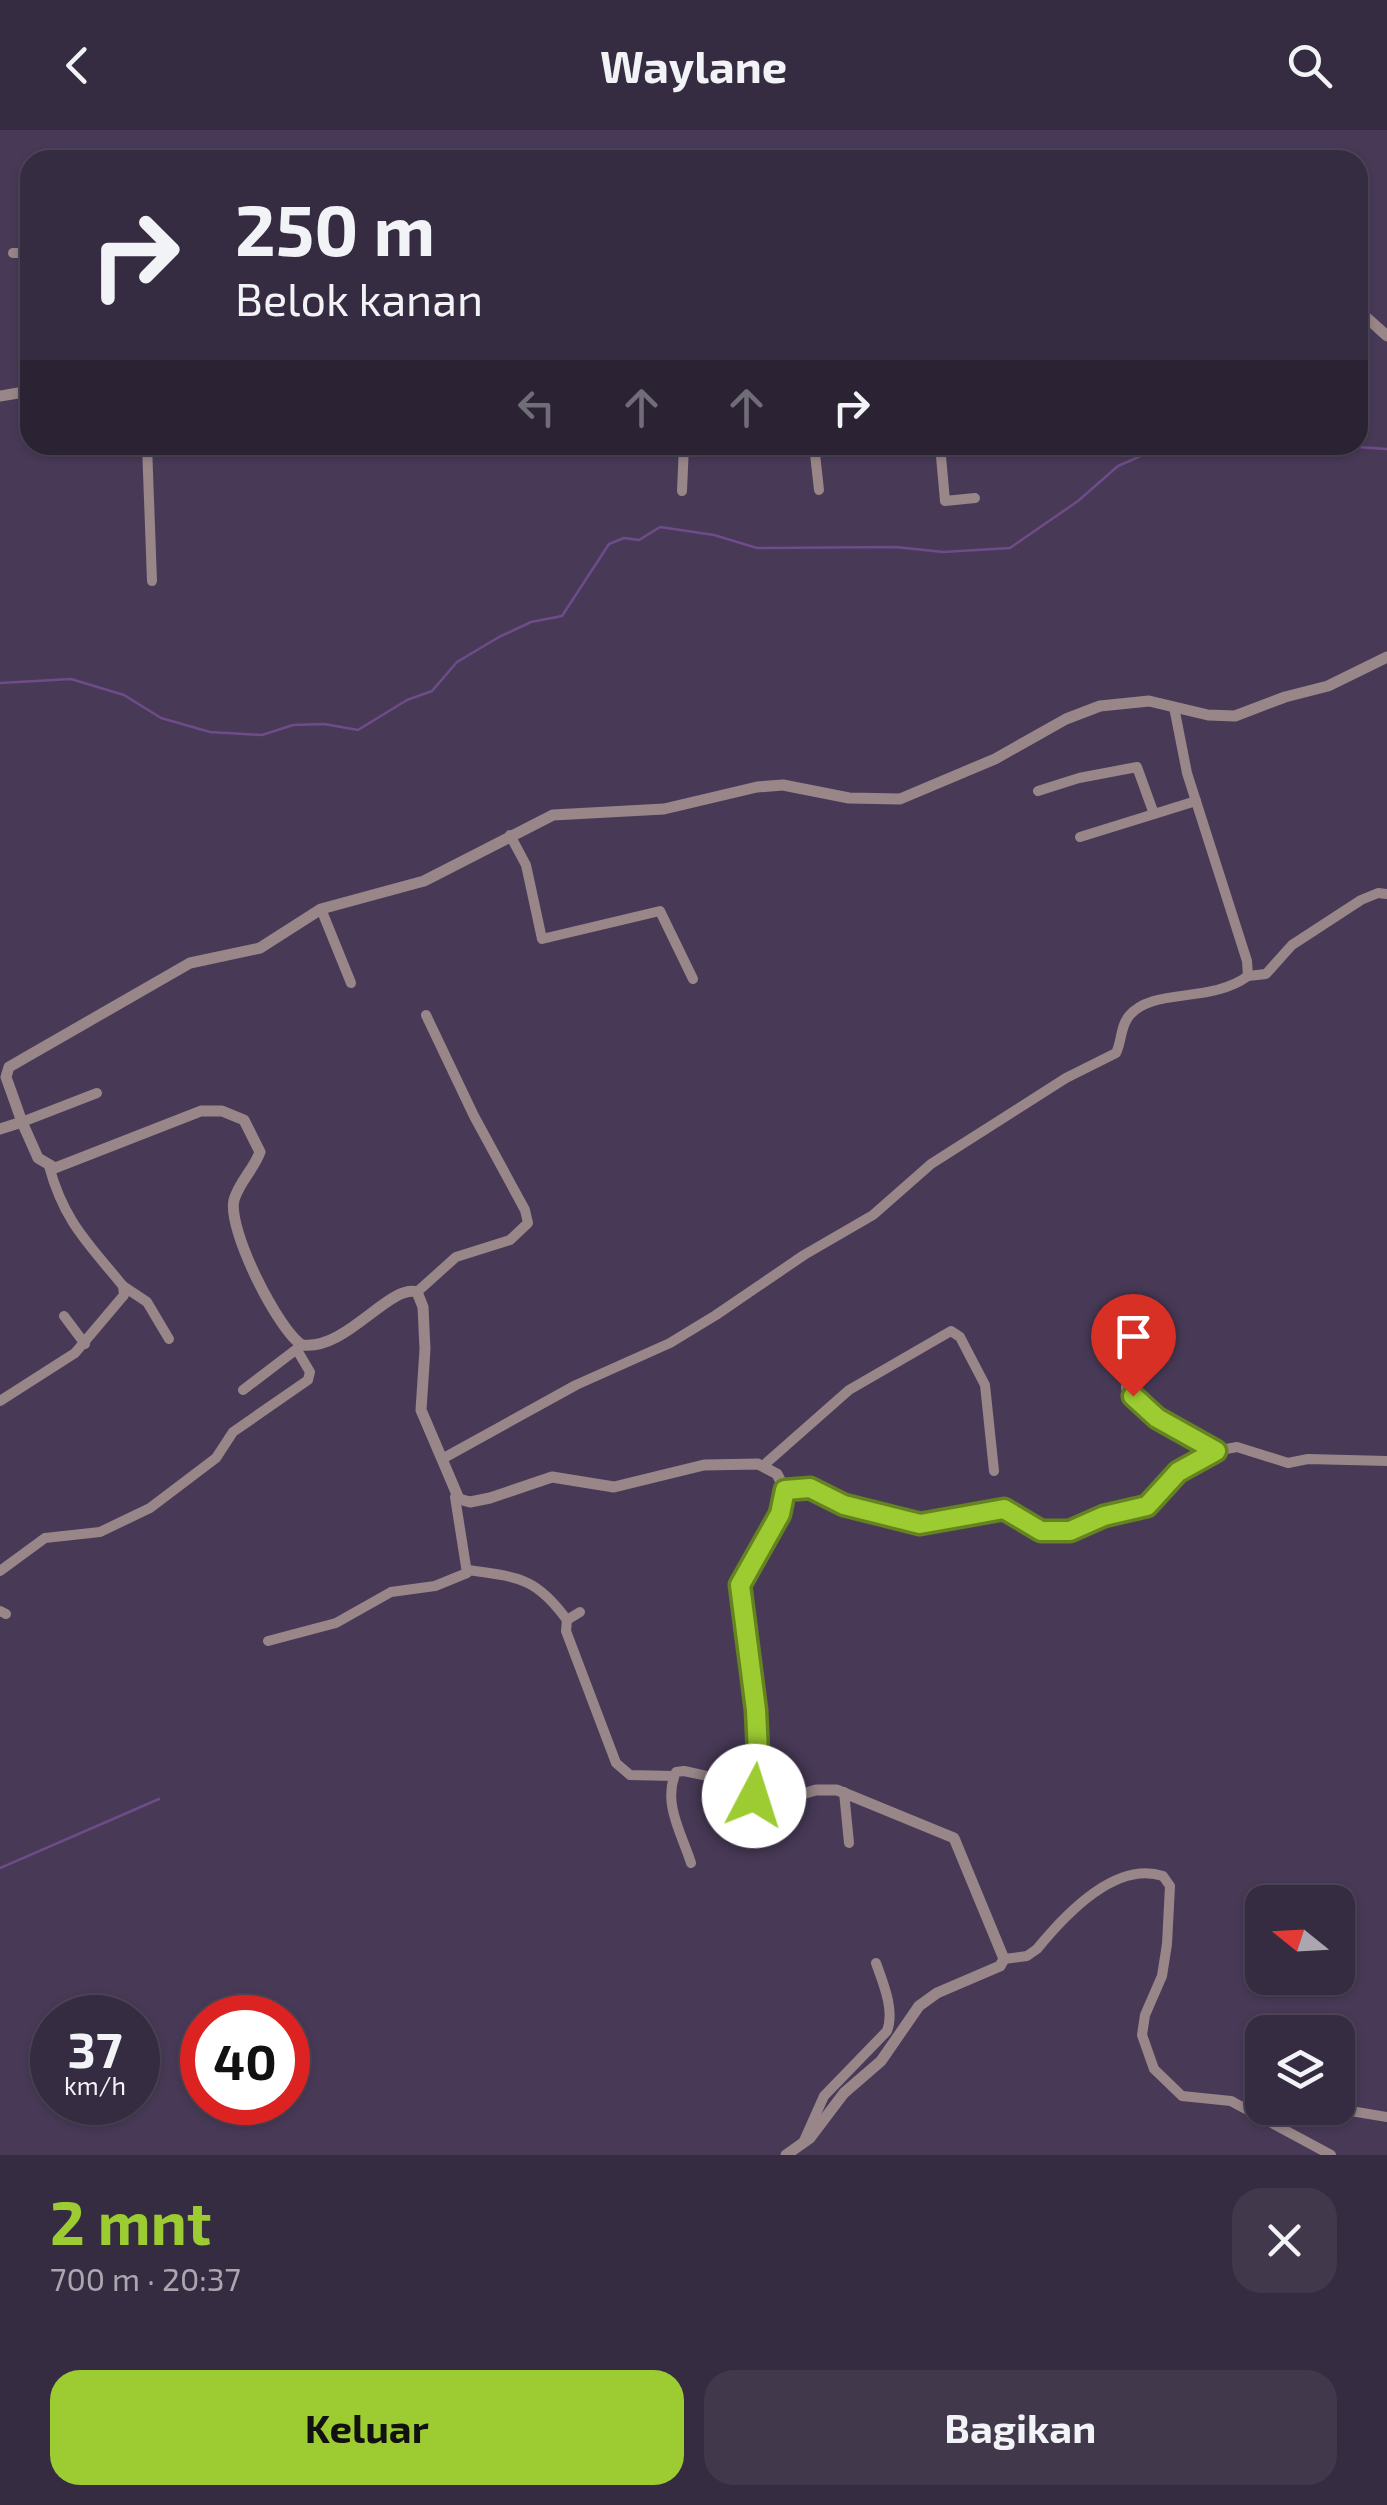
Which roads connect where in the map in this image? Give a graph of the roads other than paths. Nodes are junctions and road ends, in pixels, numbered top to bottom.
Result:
1 (13, 254) dead end
2 (20, 254) edge
3 (1368, 319) edge
4 (1387, 336) edge
5 (147, 455) edge
6 (684, 455) edge
7 (815, 455) edge
8 (941, 455) edge
9 (819, 490) dead end
10 (682, 491) dead end
11 (975, 498) dead end
12 (152, 581) dead end
13 (1387, 657) edge
14 (1174, 707) junction
15 (1038, 791) dead end
16 (1196, 801) junction
17 (1154, 814) junction
18 (510, 835) junction
19 (1080, 837) dead end
20 (1387, 894) edge
21 (321, 909) junction
22 (1248, 976) junction
23 (693, 979) dead end
24 (351, 983) dead end
25 (426, 1015) dead end
26 (97, 1093) dead end
27 (22, 1122) junction
28 (0, 1128) edge
29 (49, 1166) junction
30 (123, 1286) junction
31 (417, 1292) junction
32 (64, 1316) dead end
33 (168, 1339) dead end
34 (1151, 1343) dead end
35 (85, 1344) junction
36 (300, 1348) junction
37 (243, 1390) dead end
38 (0, 1401) edge
39 (1216, 1451) junction
40 (442, 1459) junction
41 (1387, 1461) edge
42 (764, 1465) junction
43 (994, 1471) dead end
44 (785, 1490) junction
45 (455, 1497) junction
46 (468, 1570) junction
47 (0, 1571) edge
48 (580, 1612) dead end
49 (567, 1620) junction
50 (268, 1640) dead end
51 (674, 1776) junction
52 (753, 1786) junction
53 (844, 1792) junction
54 (849, 1843) dead end
55 (692, 1863) dead end
56 (1004, 1959) junction
57 (876, 1962) dead end
58 (1245, 2108) edge
59 (1355, 2112) edge
60 (1387, 2117) edge
61 (1272, 2125) edge
62 (802, 2144) junction
63 (786, 2155) edge
64 (1332, 2155) edge

1 - 2 street
3 - 4 street
5 - 12 street
6 - 10 street
7 - 9 street
8 - 11 street
13 - 14 street
14 - 16 street
14 - 18 street
15 - 17 street
16 - 17 street
16 - 22 street
17 - 19 street
18 - 21 street
18 - 23 street
20 - 22 street
21 - 24 street
21 - 27 street
22 - 40 street
25 - 31 street
26 - 27 street
27 - 28 street
27 - 29 street
29 - 30 street
29 - 36 street
30 - 33 street
30 - 35 street
31 - 36 street
31 - 40 street
32 - 35 street
34 - 39 street
35 - 38 street
36 - 37 street
36 - 47 street
39 - 41 street
39 - 44 street
40 - 45 street
42 - 43 street
42 - 44 street
42 - 45 street
44 - 52 street
45 - 46 street
46 - 49 street
46 - 50 street
48 - 49 street
49 - 51 street
51 - 52 street
51 - 55 street
52 - 53 street
53 - 54 street
53 - 56 street
56 - 58 street
56 - 62 street
57 - 62 street
59 - 60 street
61 - 64 street
62 - 63 street

